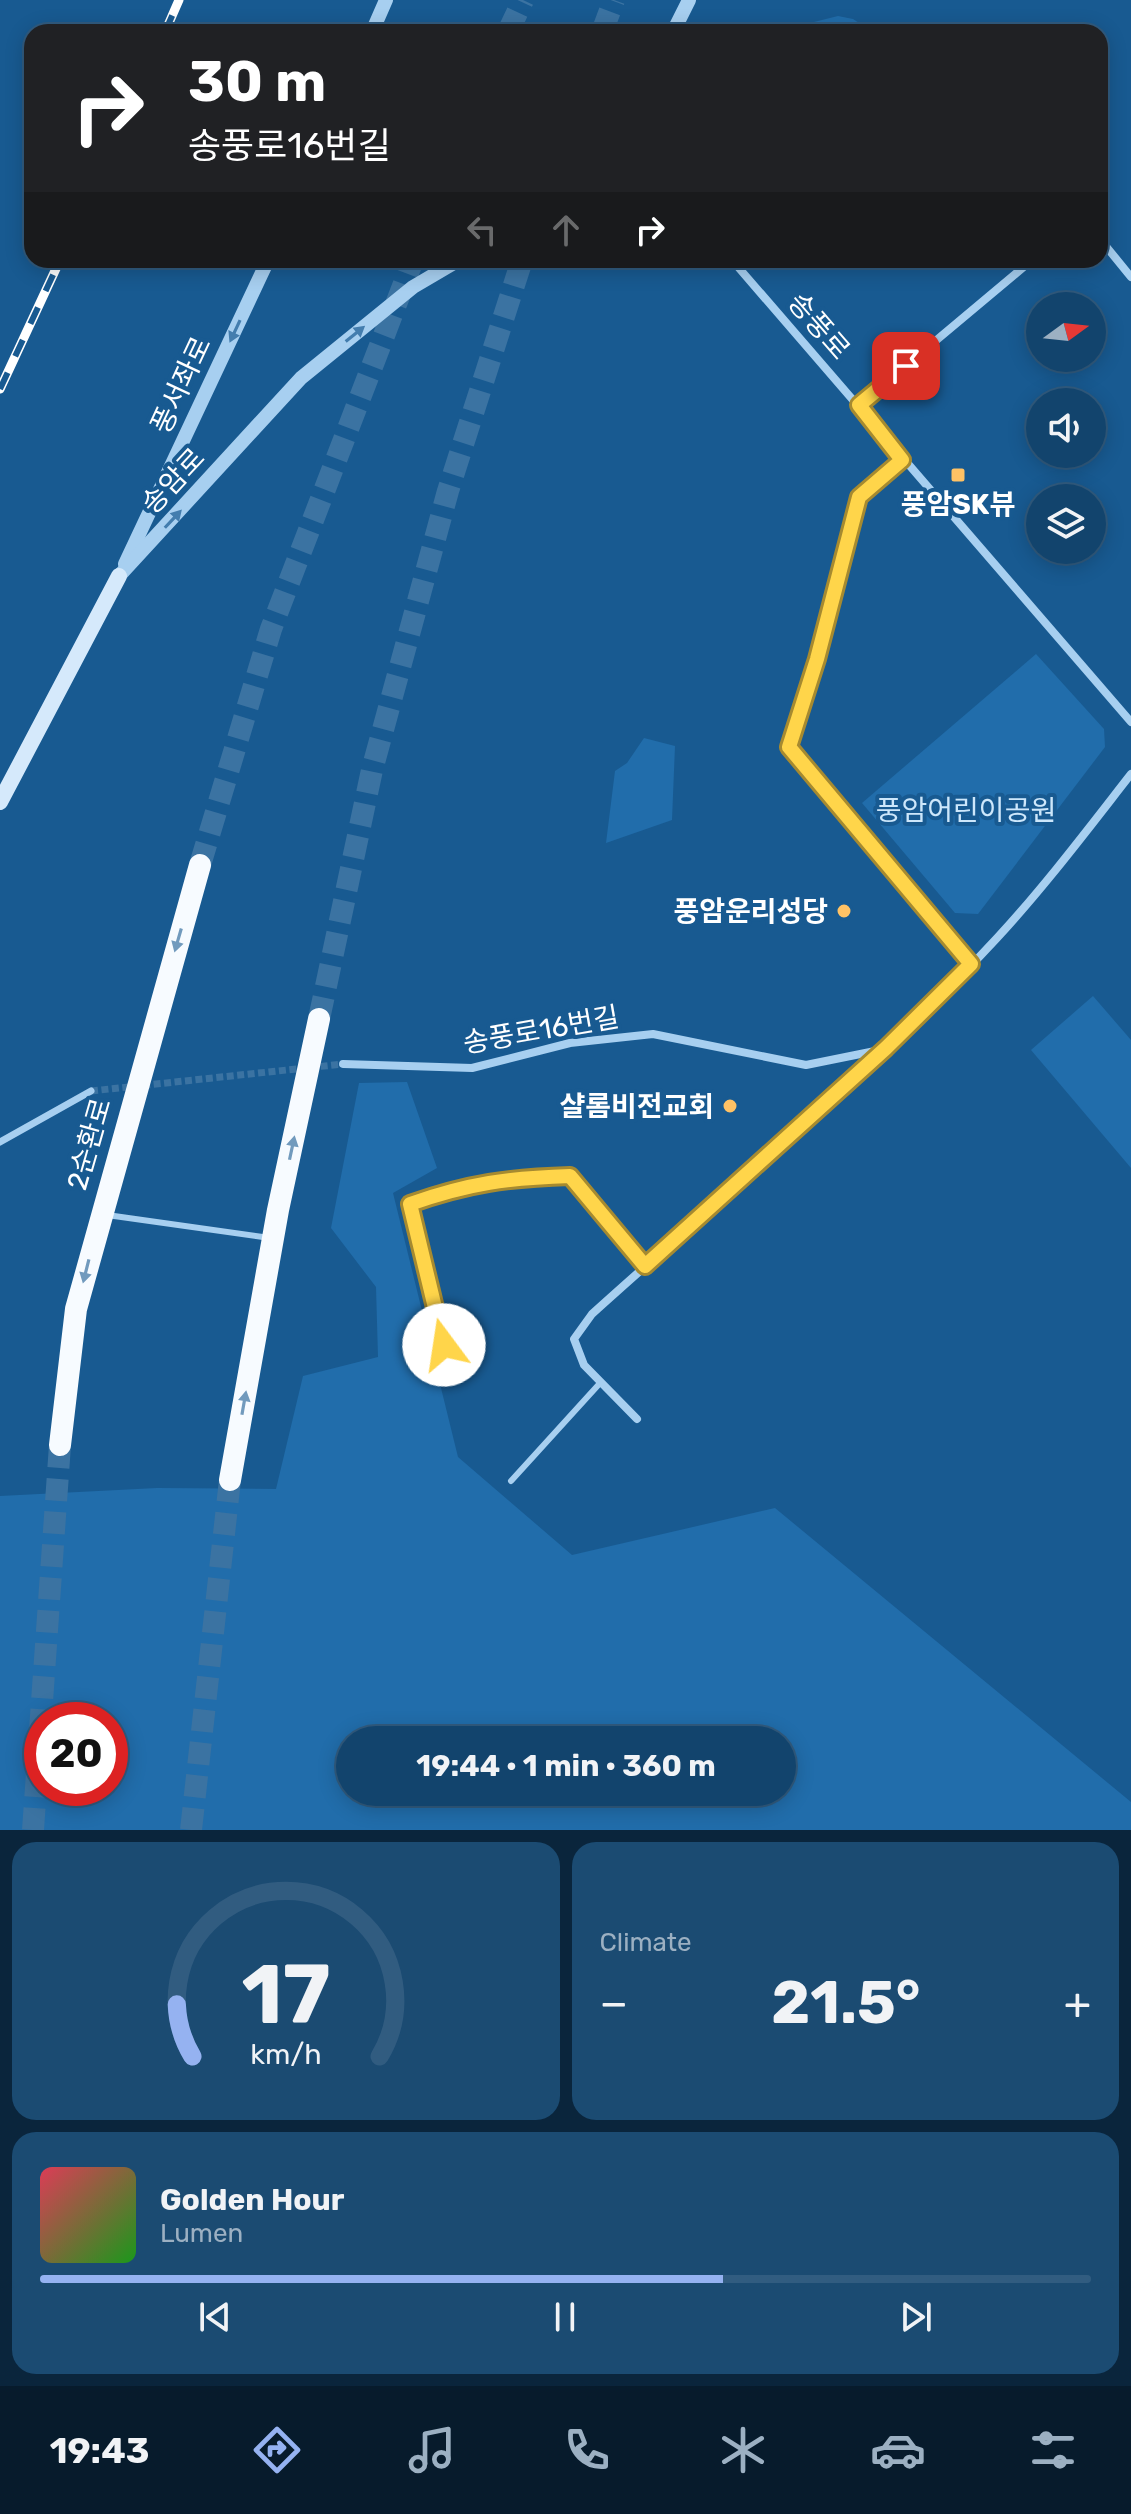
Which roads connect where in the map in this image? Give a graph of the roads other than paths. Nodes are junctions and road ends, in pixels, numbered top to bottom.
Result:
1 (386, 0) edge
2 (689, 0) edge
3 (376, 24) edge
4 (677, 24) edge
5 (1108, 249) edge
6 (264, 268) edge
7 (445, 268) edge
8 (739, 268) edge
9 (1022, 268) edge
10 (1131, 277) edge
11 (859, 405) junction
12 (902, 460) junction
13 (119, 576) junction
14 (1131, 722) edge
15 (1131, 774) edge
16 (0, 802) edge
17 (200, 865) tunnel mouth
18 (971, 964) junction
19 (319, 1019) tunnel mouth
20 (886, 1048) junction
21 (343, 1064) tunnel mouth
22 (91, 1091) tunnel mouth
23 (0, 1142) edge
24 (101, 1214) junction
25 (273, 1239) junction
26 (645, 1266) junction
27 (444, 1345) dead end
28 (601, 1382) junction
29 (637, 1419) dead end
30 (60, 1445) tunnel mouth
31 (230, 1480) tunnel mouth
32 (511, 1481) dead end

1 - 3 street
2 - 4 street
5 - 10 street
6 -> 13 street, 풍서좌로
13 -> 7 street, 송암로
8 - 11 street, 송풍로
9 - 11 street
11 - 12 street, 송풍로
12 - 14 street, 송풍로
12 - 18 street
13 - 16 main road, 송암로
15 - 18 street
17 -> 24 highway, 2순환로
18 - 20 street
25 -> 19 highway
20 - 21 street, 송풍로16번길
20 - 26 street
22 - 23 street
24 - 25 lane
24 -> 30 highway, 2순환로
31 -> 25 highway
26 - 27 lane
26 - 28 street
28 - 29 street
28 - 32 lane

